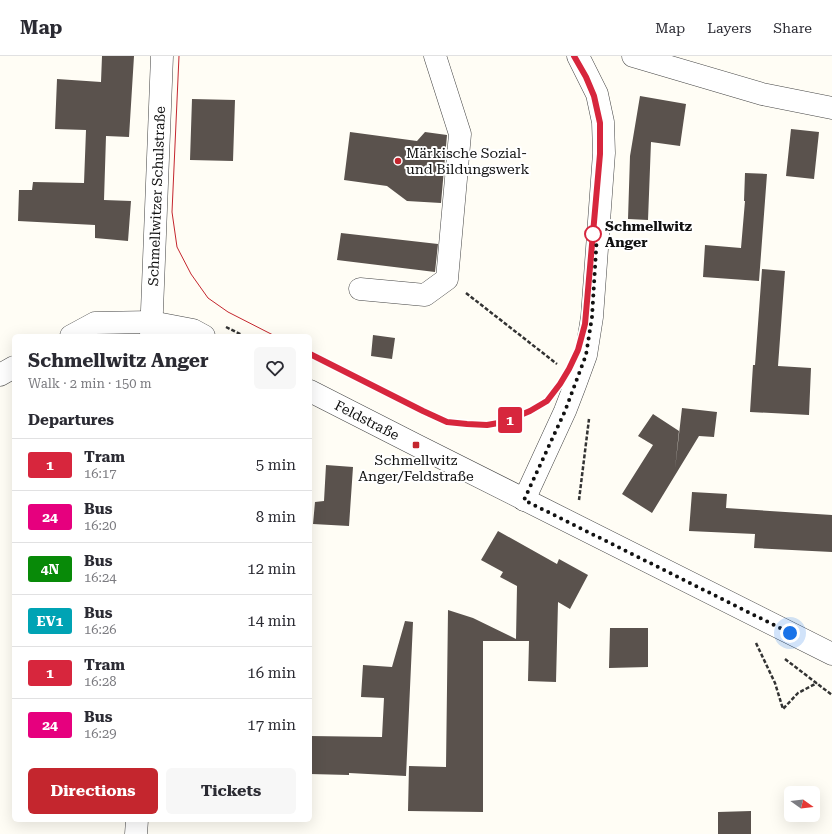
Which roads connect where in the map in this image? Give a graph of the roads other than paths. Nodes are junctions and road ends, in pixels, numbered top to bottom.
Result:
1 (162, 56) edge
2 (435, 56) edge
3 (578, 56) edge
4 (633, 56) edge
5 (832, 108) edge
6 (360, 288) dead end
7 (151, 329) edge
8 (75, 334) edge
9 (200, 334) edge
10 (12, 368) edge
11 (0, 375) edge
12 (312, 392) edge
13 (524, 500) junction
14 (832, 654) edge
15 (137, 822) edge
16 (136, 834) edge

1 - 7 street, Schmellwitzer Schulstraße
2 - 6 street
3 - 13 street
4 - 5 street
7 - 8 street
7 - 9 street
10 - 11 street
12 - 13 street, Feldstraße
13 - 14 street, Feldstraße
15 - 16 street

